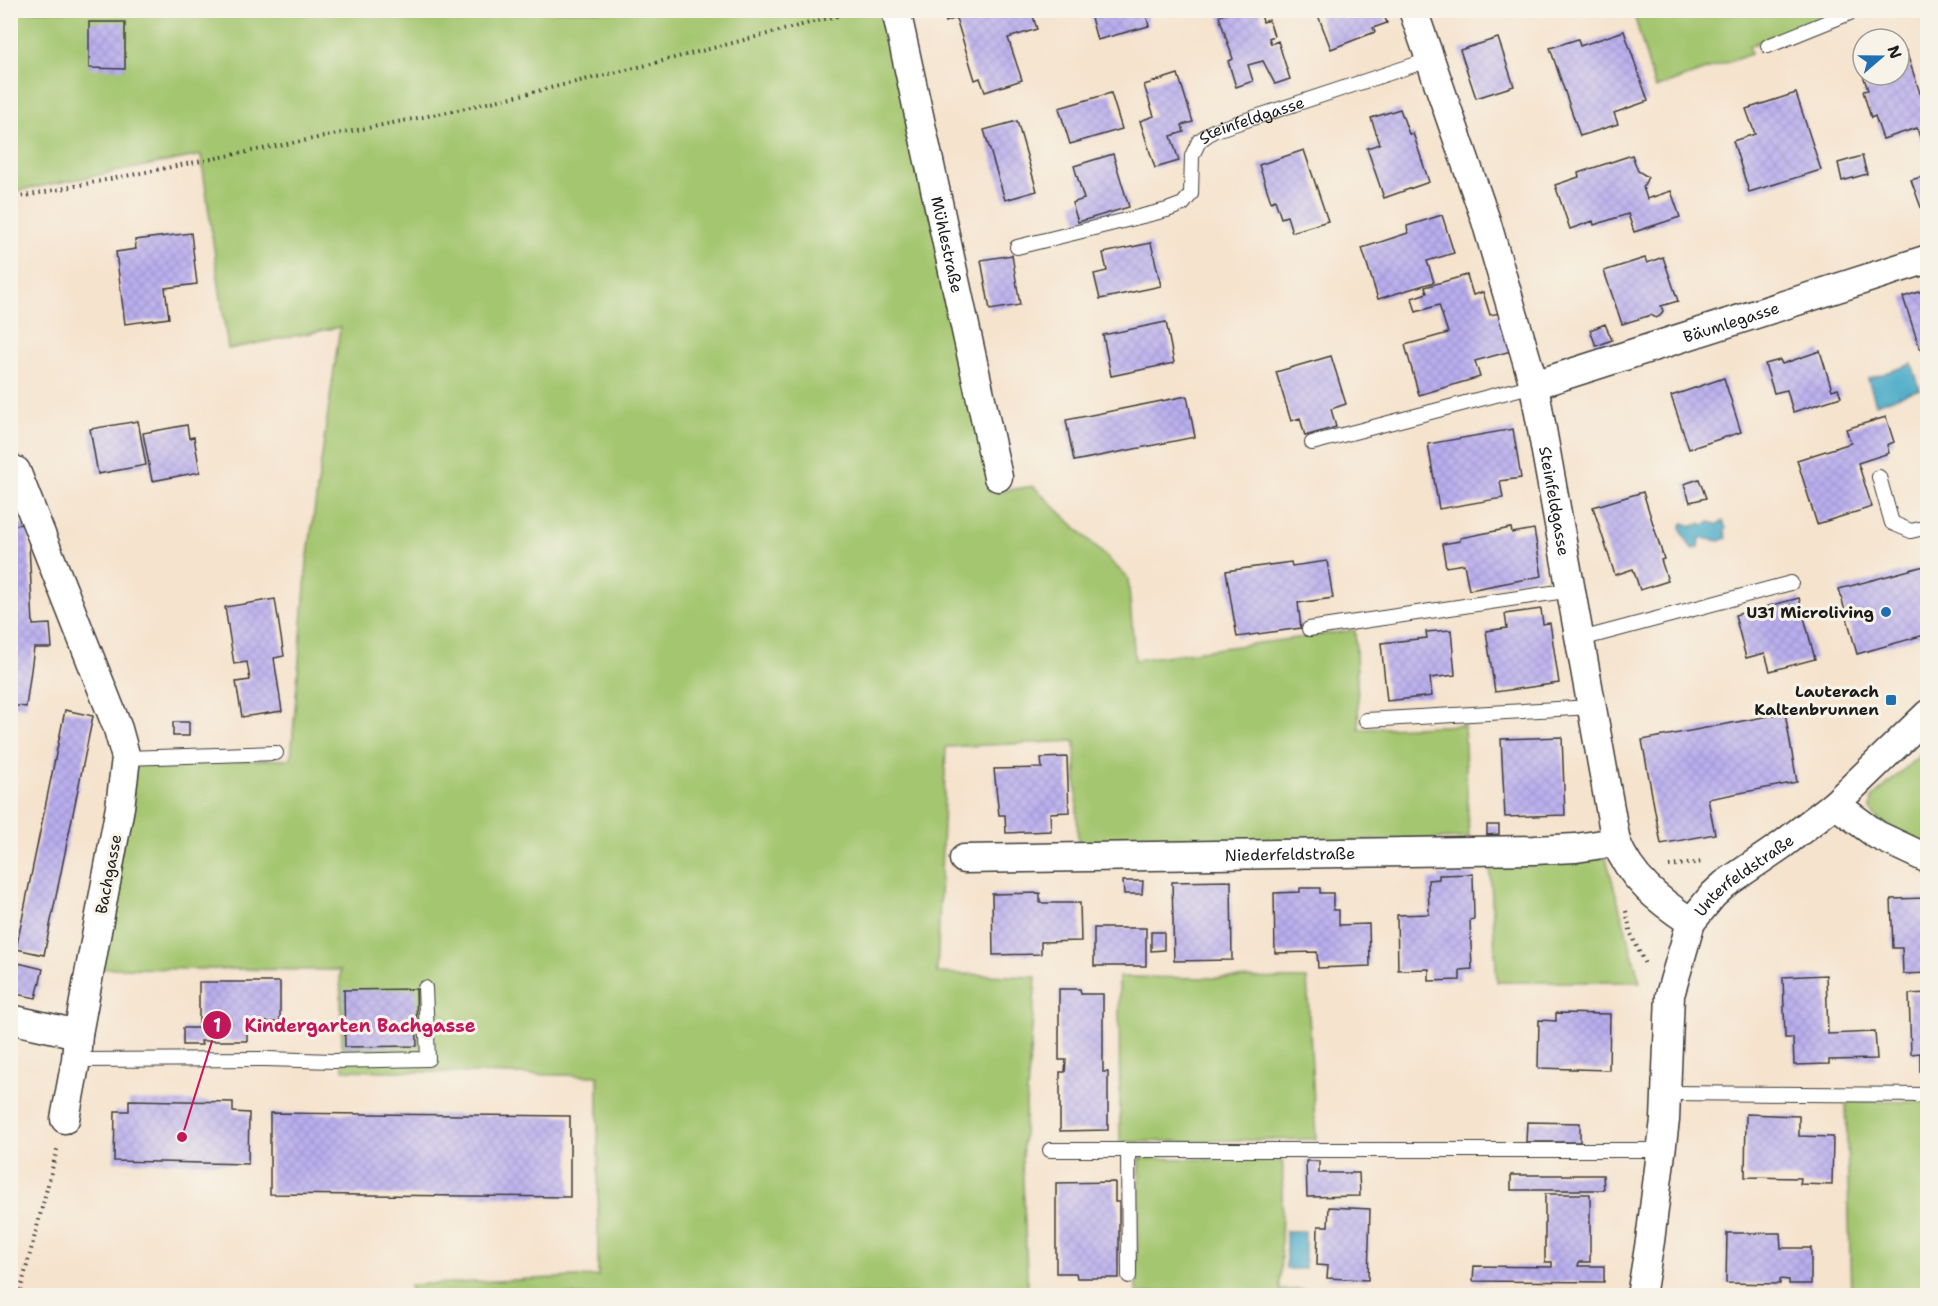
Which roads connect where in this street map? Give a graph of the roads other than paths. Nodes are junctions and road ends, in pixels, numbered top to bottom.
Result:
1 (896, 10) edge
2 (1413, 10) edge
3 (1857, 10) edge
4 (1768, 46) dead end
5 (1429, 60) junction
6 (1017, 247) dead end
7 (1928, 259) edge
8 (1534, 385) junction
9 (1312, 443) dead end
10 (10, 468) edge
11 (998, 477) dead end
12 (1879, 477) dead end
13 (1928, 527) edge
14 (1791, 583) dead end
15 (1572, 590) junction
16 (1309, 629) dead end
17 (1581, 639) junction
18 (1592, 707) junction
19 (1928, 714) edge
20 (1366, 720) dead end
21 (276, 753) dead end
22 (126, 758) junction
23 (1835, 804) junction
24 (1616, 842) junction
25 (964, 859) dead end
26 (1928, 859) edge
27 (1691, 922) junction
28 (425, 988) dead end
29 (10, 1019) edge
30 (77, 1047) junction
31 (1667, 1093) junction
32 (1928, 1095) edge
33 (64, 1119) road end
34 (1050, 1150) dead end
35 (1128, 1150) junction
36 (1662, 1150) junction
37 (1129, 1276) dead end
38 (1641, 1296) edge

1 - 11 street, Mühlestraße
2 - 5 street, Steinfeldgasse
3 - 4 lane
5 - 6 lane, Steinfeldgasse
5 - 8 street, Steinfeldgasse
7 - 8 street, Bäumlegasse
8 - 9 lane
8 - 15 street, Steinfeldgasse
10 - 22 street, Bachgasse
12 - 13 lane
14 - 17 lane
15 - 16 lane
15 - 17 street, Steinfeldgasse
17 - 18 street, Steinfeldgasse
18 - 20 lane
18 - 24 street, Steinfeldgasse
19 - 23 street, Unterfeldstraße
21 - 22 lane
22 - 30 street, Bachgasse
23 - 26 street
23 - 27 street, Unterfeldstraße
24 - 25 street, Niederfeldstraße
24 - 27 street, Steinfeldgasse
27 - 31 street, Unterfeldstraße
28 - 30 lane
29 - 30 street
30 - 33 street, Bachgasse
31 - 32 lane
31 - 36 street, Unterfeldstraße
34 - 35 lane
35 - 36 lane
35 - 37 lane
36 - 38 street, Unterfeldstraße

